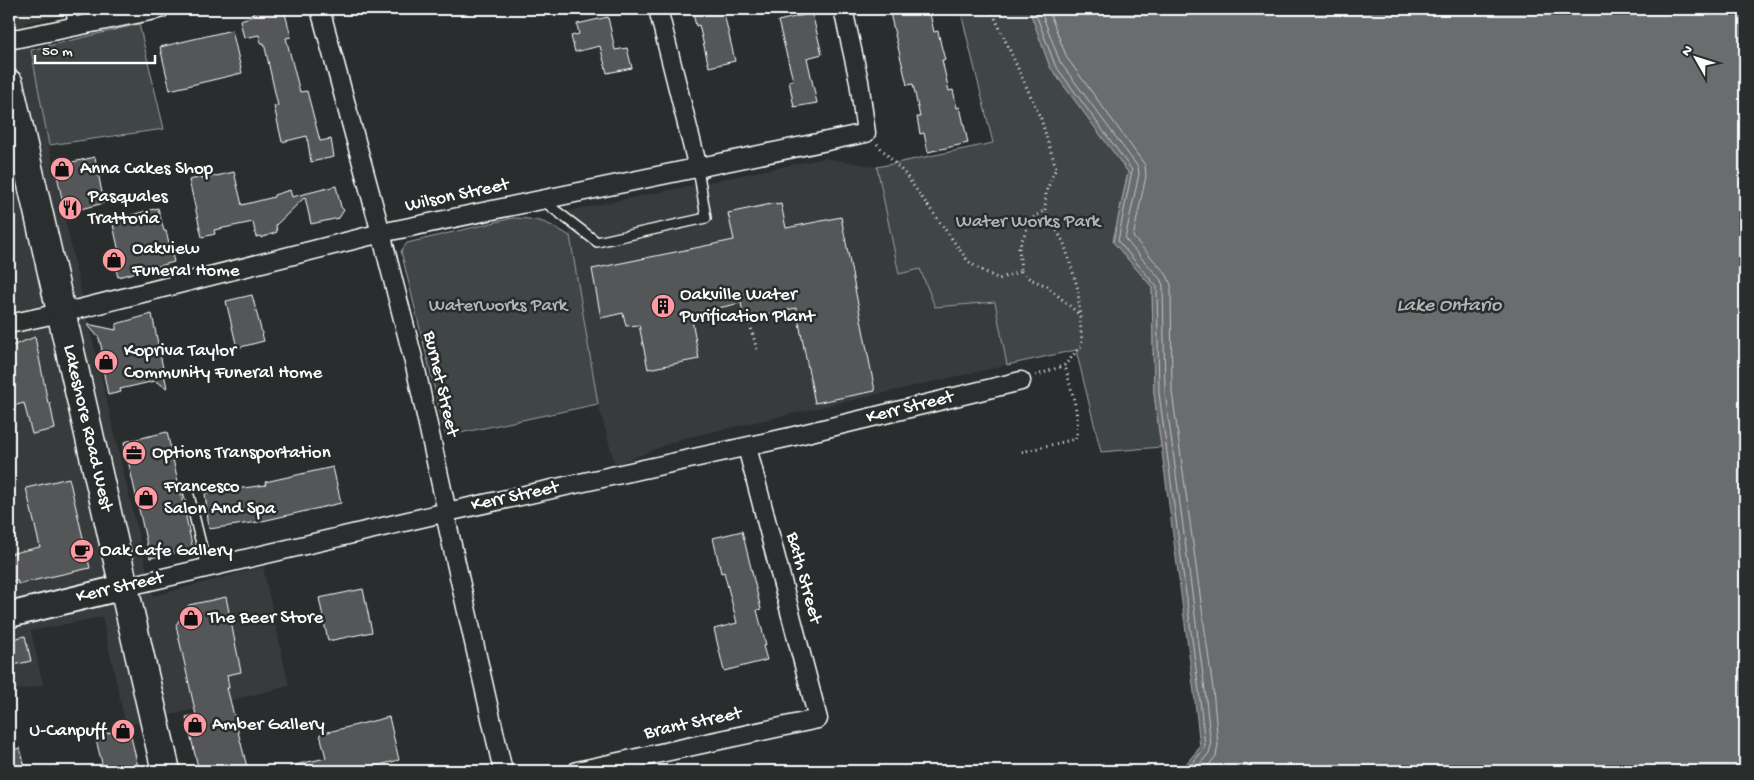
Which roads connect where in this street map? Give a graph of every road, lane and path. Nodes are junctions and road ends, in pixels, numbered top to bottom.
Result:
1 (70, 9) edge
2 (160, 9) edge
3 (320, 9) edge
4 (658, 9) edge
5 (844, 9) edge
6 (991, 9) edge
7 (74, 26) junction
8 (9, 40) edge
9 (9, 84) edge
10 (866, 133) junction
11 (698, 168) junction
12 (542, 200) junction
13 (1045, 210) junction
14 (381, 233) junction
15 (1021, 271) junction
16 (60, 313) junction
17 (1080, 315) junction
18 (9, 324) edge
19 (750, 324) dead end
20 (757, 350) dead end
21 (1065, 365) junction
22 (1021, 381) joint
23 (747, 447) junction
24 (1022, 452) dead end
25 (188, 491) dead end
26 (447, 512) junction
27 (207, 568) junction
28 (124, 587) junction
29 (9, 615) edge
30 (818, 719) joint
31 (166, 771) edge
32 (503, 771) edge
33 (577, 771) edge

1 - 7 lane
2 - 7 street
3 - 14 street, Burnet Street
4 - 11 street
5 - 10 street
6 - 13 path
7 - 8 street
9 - 16 main road, Lakeshore Road West
10 - 11 street, Wilson Street
10 - 15 path
11 - 12 street, Wilson Street
11 - 12 lane
12 - 14 street, Wilson Street
13 - 15 path
13 - 17 path
14 - 16 street, Wilson Street
14 - 26 street, Burnet Street
15 - 17 path
16 - 18 street, Wilson Street
16 - 28 main road, Lakeshore Road West
17 - 21 path
19 - 20 path
21 - 22 path
21 - 24 path
22 - 23 street, Kerr Street
23 - 26 street, Kerr Street
23 - 30 street, Bath Street
25 - 27 lane
26 - 27 street, Kerr Street
26 - 32 street, Burnet Street
27 - 28 street, Kerr Street
28 - 29 main road, Kerr Street
28 - 31 main road, Lakeshore Road West
30 - 33 street, Brant Street

